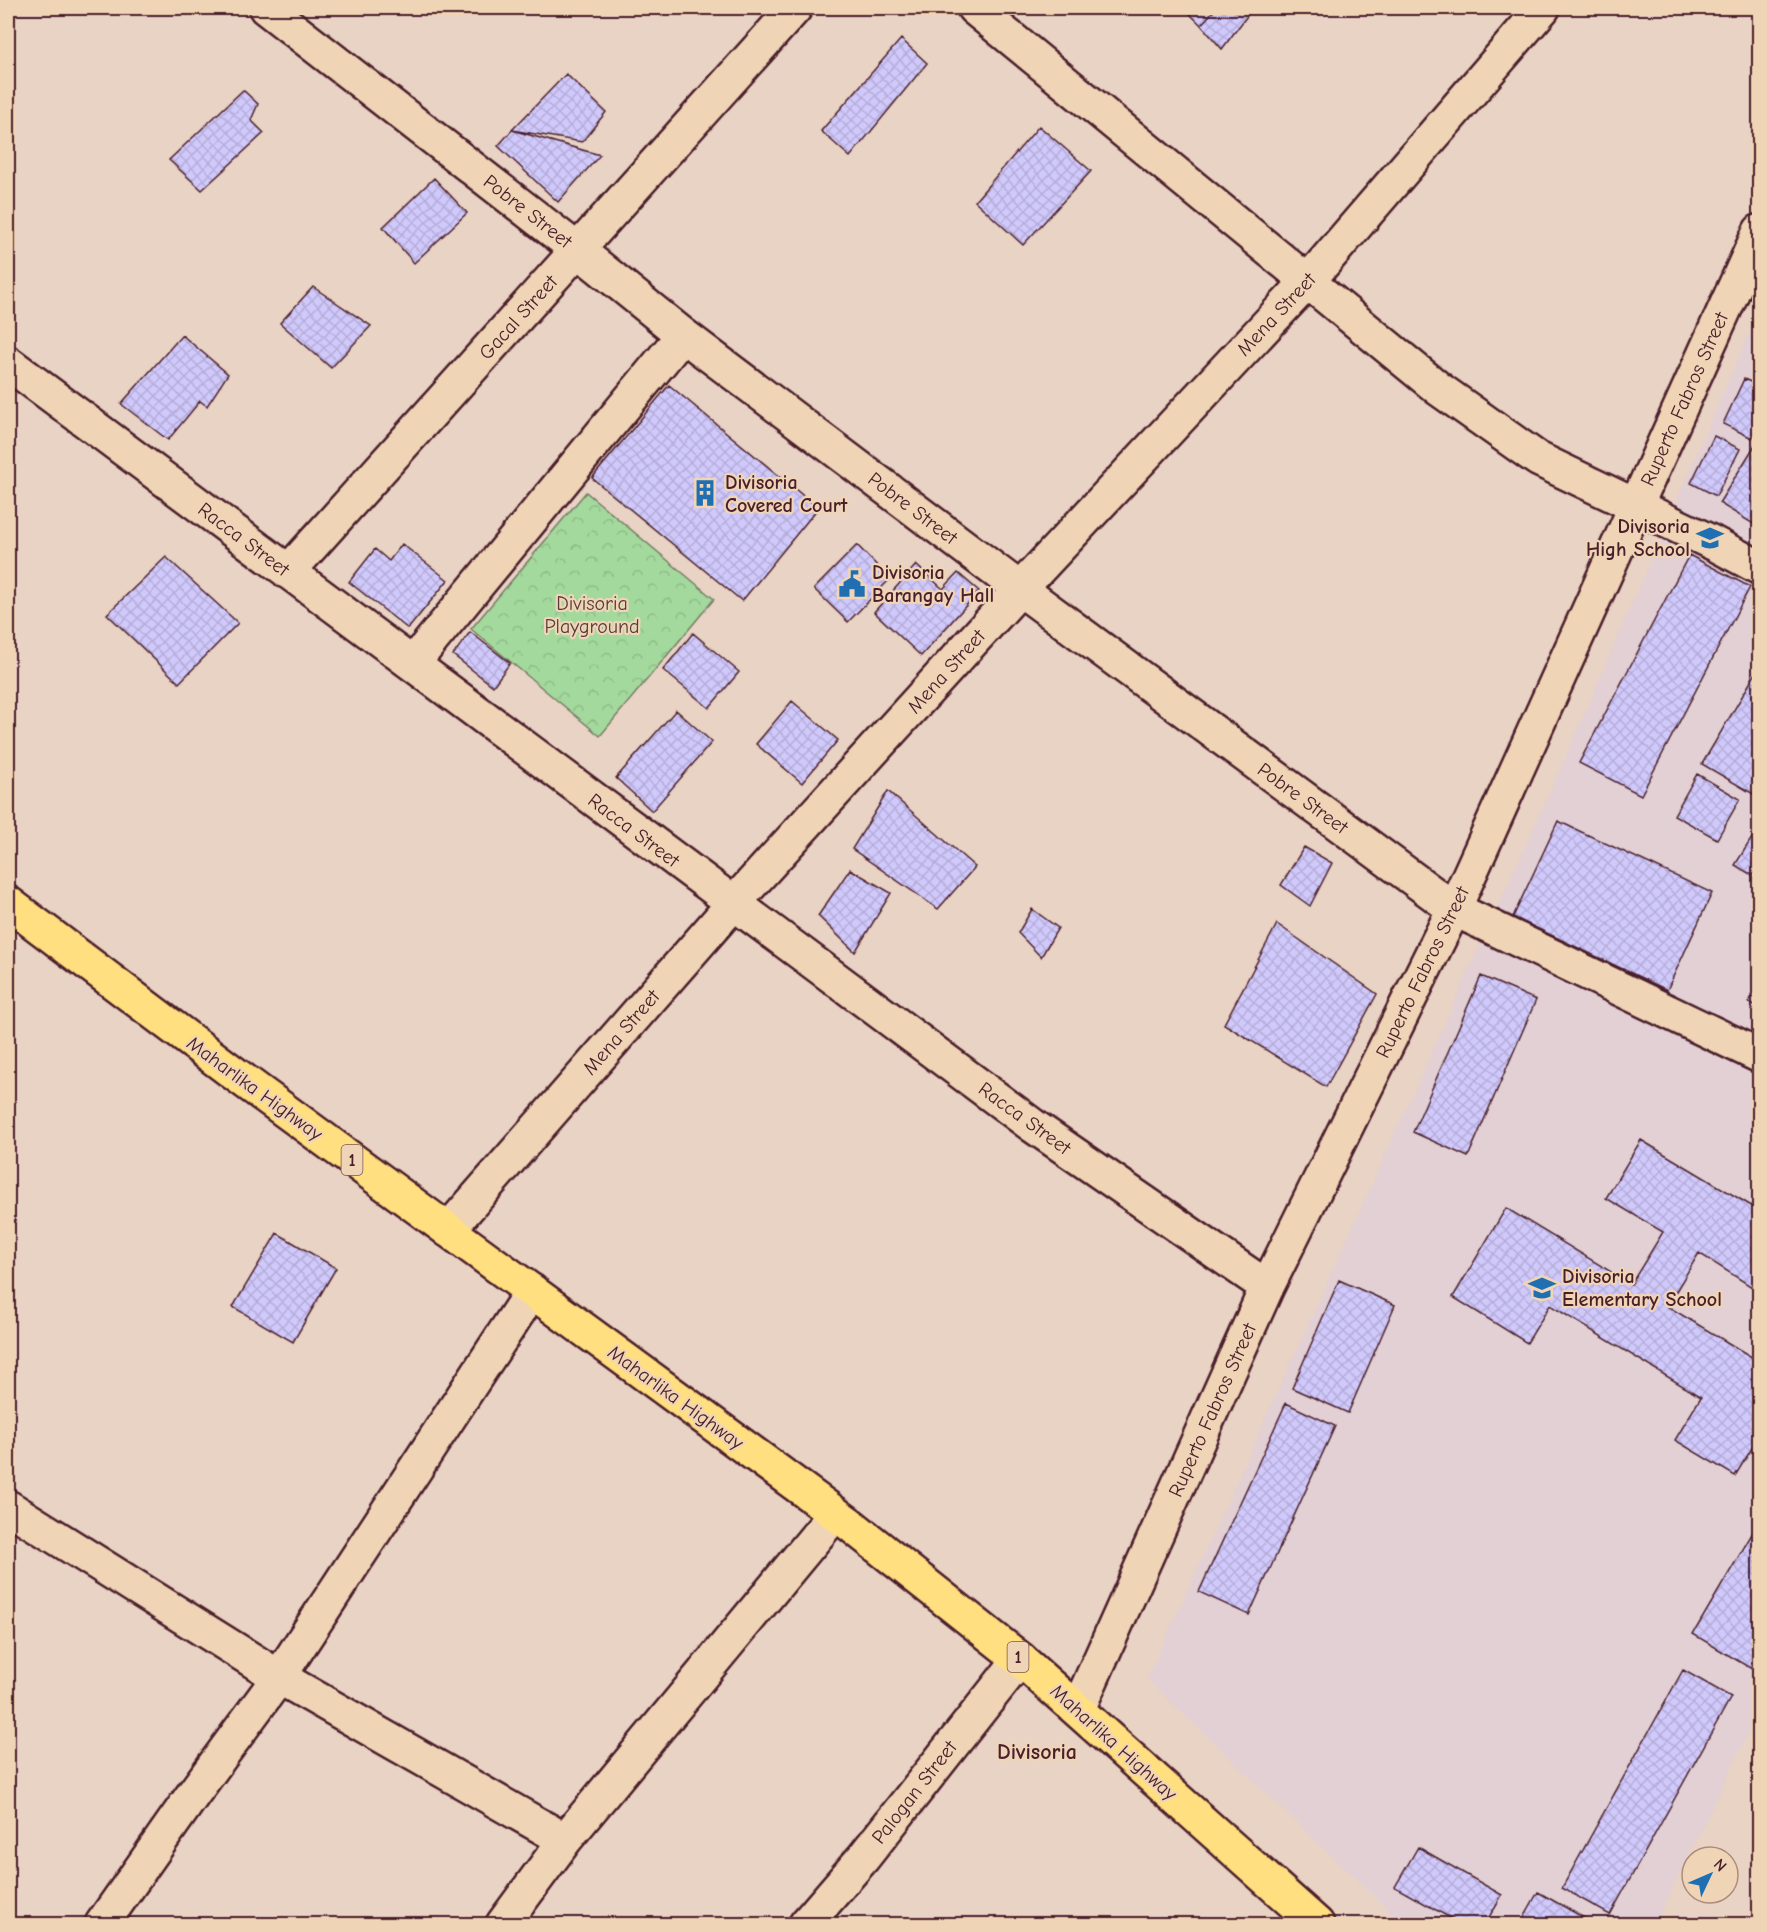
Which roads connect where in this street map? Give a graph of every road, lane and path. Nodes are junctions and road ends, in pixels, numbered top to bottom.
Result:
1 (266, 8) edge
2 (795, 8) edge
3 (974, 8) edge
4 (1543, 8) edge
5 (1760, 231) edge
6 (579, 250) junction
7 (1308, 281) junction
8 (683, 335) junction
9 (8, 363) edge
10 (1636, 507) junction
11 (1760, 567) edge
12 (288, 572) junction
13 (1020, 589) junction
14 (413, 663) junction
15 (8, 903) edge
16 (733, 904) junction
17 (1454, 909) junction
18 (1760, 1056) edge
19 (448, 1230) junction
20 (1267, 1287) junction
21 (532, 1291) junction
22 (8, 1507) edge
23 (835, 1514) junction
24 (1020, 1659) junction
25 (279, 1677) junction
26 (1078, 1709) junction
27 (565, 1840) junction
28 (102, 1924) edge
29 (503, 1924) edge
30 (806, 1924) edge
31 (1317, 1924) edge

1 - 6 street, Pobre Street
2 - 6 street, Gacal Street
3 - 7 street
4 - 7 street, Mena Street
5 - 10 street, Ruperto Fabros Street
6 - 8 street, Pobre Street
6 - 12 street, Gacal Street
7 - 10 street
7 - 13 street, Mena Street
8 - 13 street, Pobre Street
8 - 14 street
9 - 12 street, Racca Street
10 - 11 street
10 - 17 street, Ruperto Fabros Street
12 - 14 street, Racca Street
13 - 16 street, Mena Street
13 - 17 street, Pobre Street
14 - 16 street, Racca Street
15 - 19 highway, Maharlika Highway / 1
16 - 19 street, Mena Street
16 - 20 street, Racca Street
17 - 18 street, Pobre Street
17 - 20 street, Ruperto Fabros Street
19 - 21 highway, Maharlika Highway / 1
20 - 26 street, Ruperto Fabros Street
21 - 23 highway, Maharlika Highway / 1
21 - 25 street
22 - 25 street
23 - 24 highway, Maharlika Highway / 1
23 - 27 street
24 - 26 highway, Maharlika Highway / 1
24 - 30 street, Palogan Street
25 - 27 street
25 - 28 street
26 - 31 highway, Maharlika Highway / 1
27 - 29 street

